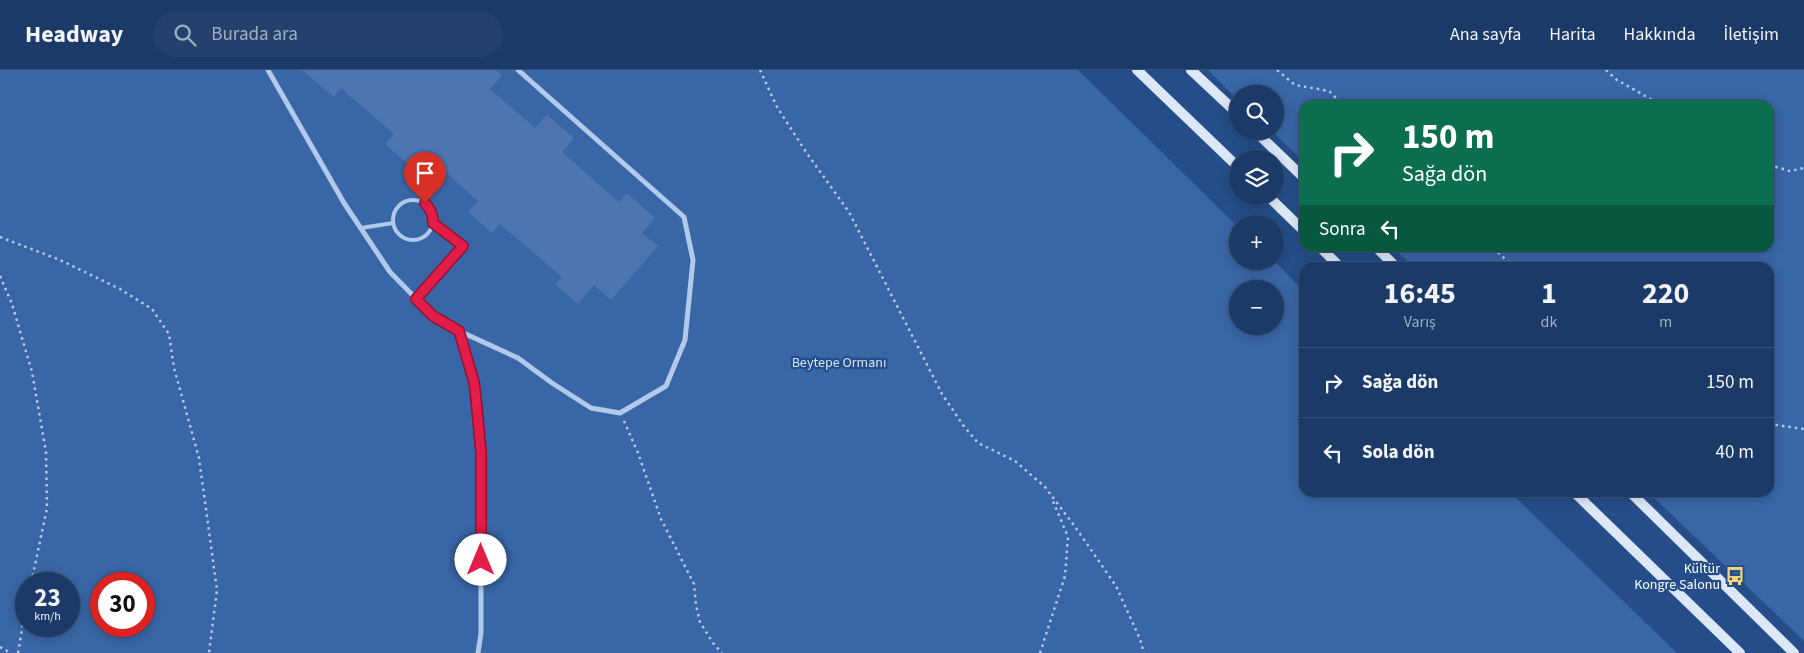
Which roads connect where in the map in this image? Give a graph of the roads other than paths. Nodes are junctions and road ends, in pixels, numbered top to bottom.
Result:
1 (268, 70) edge
2 (518, 70) edge
3 (1137, 70) edge
4 (1191, 70) edge
5 (1229, 106) edge
6 (1264, 140) edge
7 (1229, 158) edge
8 (1299, 173) edge
9 (1277, 205) edge
10 (393, 223) junction
11 (433, 223) junction
12 (1299, 226) edge
13 (361, 228) junction
14 (1324, 252) edge
15 (1380, 252) edge
16 (1335, 262) edge
17 (1391, 262) edge
18 (416, 299) junction
19 (459, 331) junction
20 (1579, 497) edge
21 (1635, 497) edge
22 (478, 653) edge
23 (1740, 653) edge
24 (1794, 653) edge

1 - 13 street
2 - 19 street
3 - 7 main road
4 - 5 main road
6 - 8 main road
9 - 12 main road
10 - 11 lane
10 - 11 lane
10 - 13 lane
11 - 18 lane
13 - 18 street
14 - 16 main road
15 - 17 main road
18 - 19 street
19 - 22 street
20 - 23 main road
21 - 24 main road

